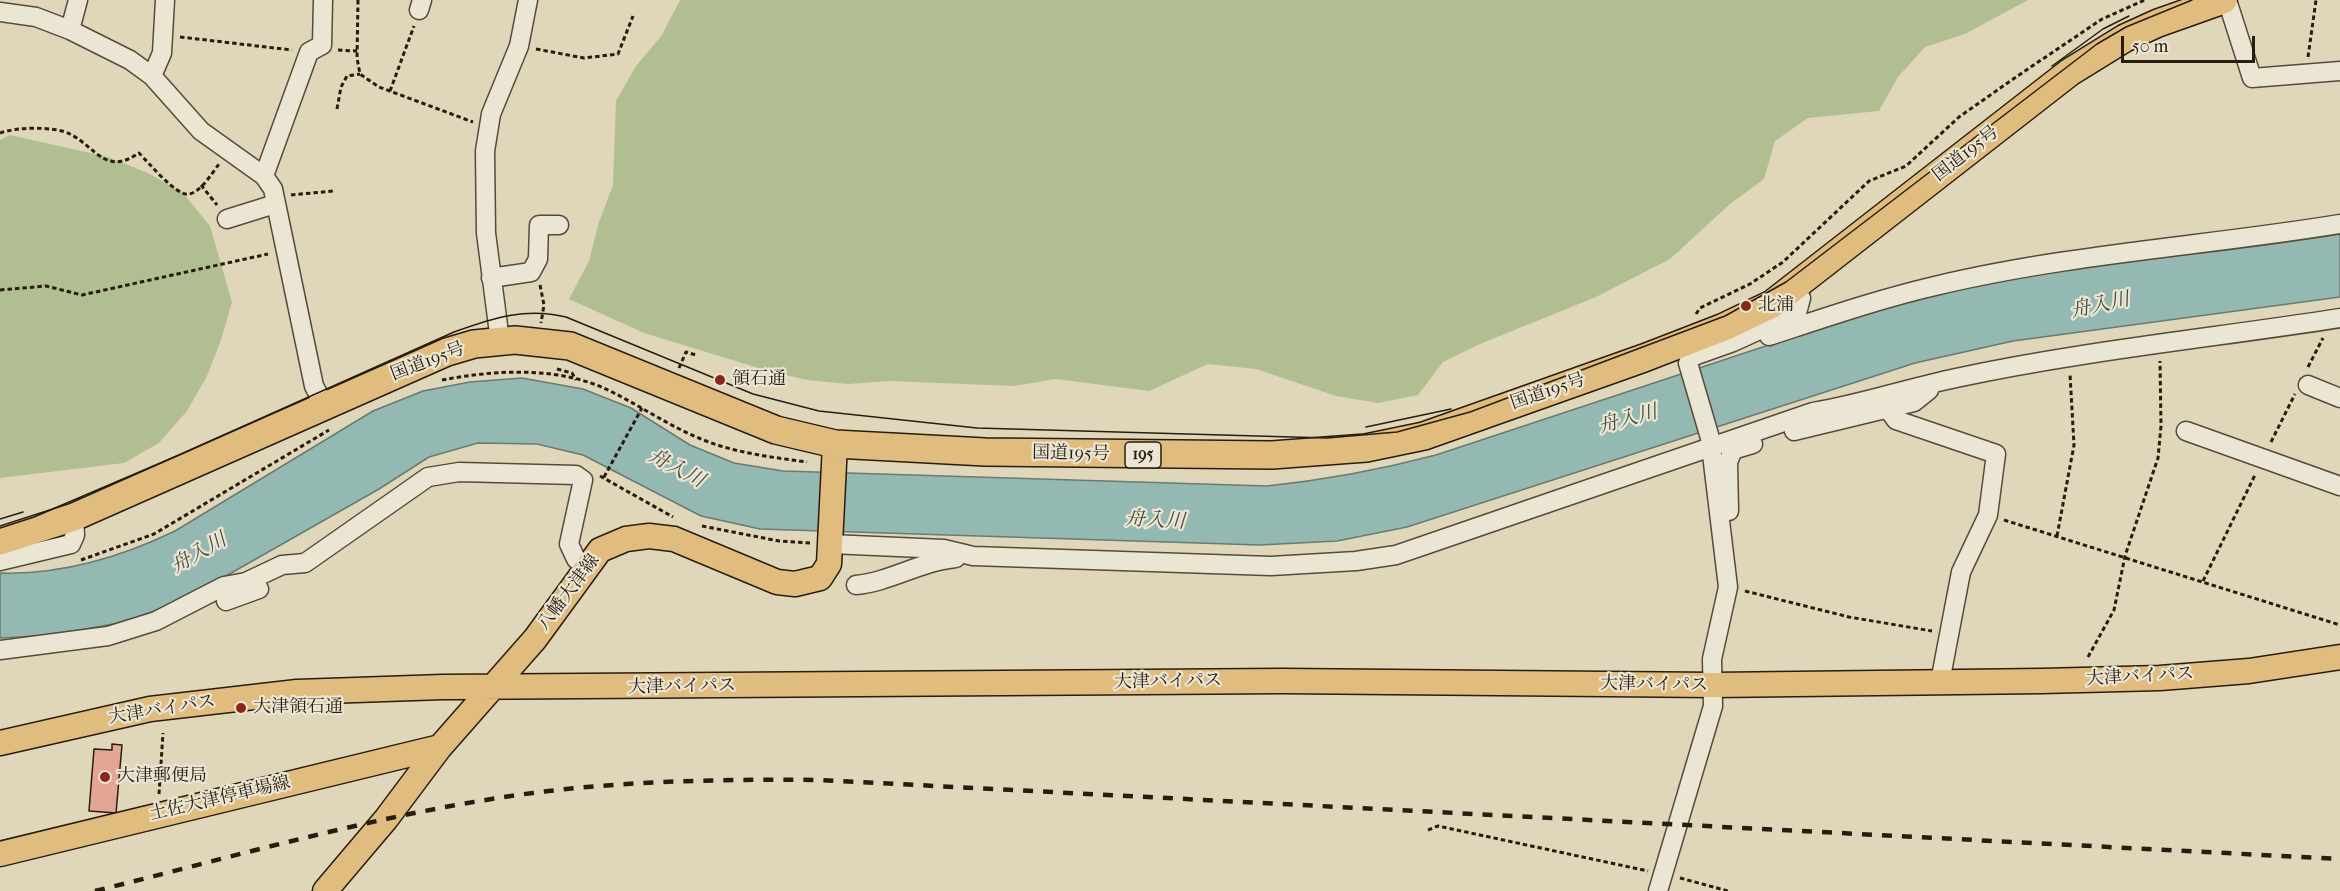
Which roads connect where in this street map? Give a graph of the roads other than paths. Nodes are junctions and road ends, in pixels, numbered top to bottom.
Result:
1 (78, 0) edge
2 (165, 0) edge
3 (323, 0) edge
4 (528, 0) edge
5 (2225, 0) edge
6 (0, 12) edge
7 (70, 30) junction
8 (2340, 71) edge
9 (152, 76) junction
10 (264, 176) junction
11 (275, 201) junction
12 (227, 219) road end
13 (2340, 224) edge
14 (559, 225) dead end
15 (491, 278) junction
16 (1794, 287) junction
17 (2340, 318) edge
18 (500, 341) junction
19 (1688, 366) junction
20 (1937, 383) junction
21 (2308, 385) dead end
22 (2340, 398) edge
23 (1888, 409) junction
24 (327, 417) junction
25 (2186, 431) dead end
26 (1710, 443) junction
27 (834, 460) junction
28 (2340, 486) edge
29 (74, 518) junction
30 (0, 541) edge
31 (831, 541) junction
32 (973, 556) junction
33 (0, 561) edge
34 (305, 562) junction
35 (587, 568) junction
36 (1727, 583) junction
37 (856, 585) dead end
38 (226, 601) dead end
39 (0, 650) edge
40 (2340, 657) edge
41 (1940, 682) junction
42 (1714, 685) junction
43 (491, 689) junction
44 (0, 743) edge
45 (440, 747) junction
46 (0, 854) edge
47 (1661, 882) edge
48 (326, 891) edge

1 - 7 street
2 - 9 street
3 - 10 street
4 - 15 street
5 - 8 street
5 - 16 highway, 国道195号 / 195
6 - 7 street
7 - 9 street
9 - 10 street
10 - 11 street
11 - 12 street
11 - 24 street
13 - 19 street
14 - 15 street
15 - 18 street
16 - 19 street
16 - 27 highway, 国道195号 / 195
17 - 20 street
18 - 24 highway, 国道195号 / 195
18 - 27 highway, 国道195号 / 195
19 - 26 street
20 - 23 street
20 - 26 street
21 - 22 street
23 - 36 street
23 - 41 street
24 - 29 highway, 国道195号 / 195
25 - 28 street
26 - 32 street
26 - 36 street
27 - 31 main road, 八幡大津線
29 - 30 highway, 国道195号 / 195
29 - 33 street
31 - 32 street
31 - 35 main road, 八幡大津線
32 - 37 street
34 - 35 street
34 - 38 street
34 - 39 street
35 - 43 main road, 八幡大津線
36 - 42 street
40 - 41 main road, 大津バイパス
41 - 42 main road, 大津バイパス
42 - 43 main road, 大津バイパス
42 - 47 street
43 - 44 main road, 大津バイパス
43 - 45 main road, 八幡大津線
45 - 46 main road, 土佐大津停車場線
45 - 48 main road, 八幡大津線

